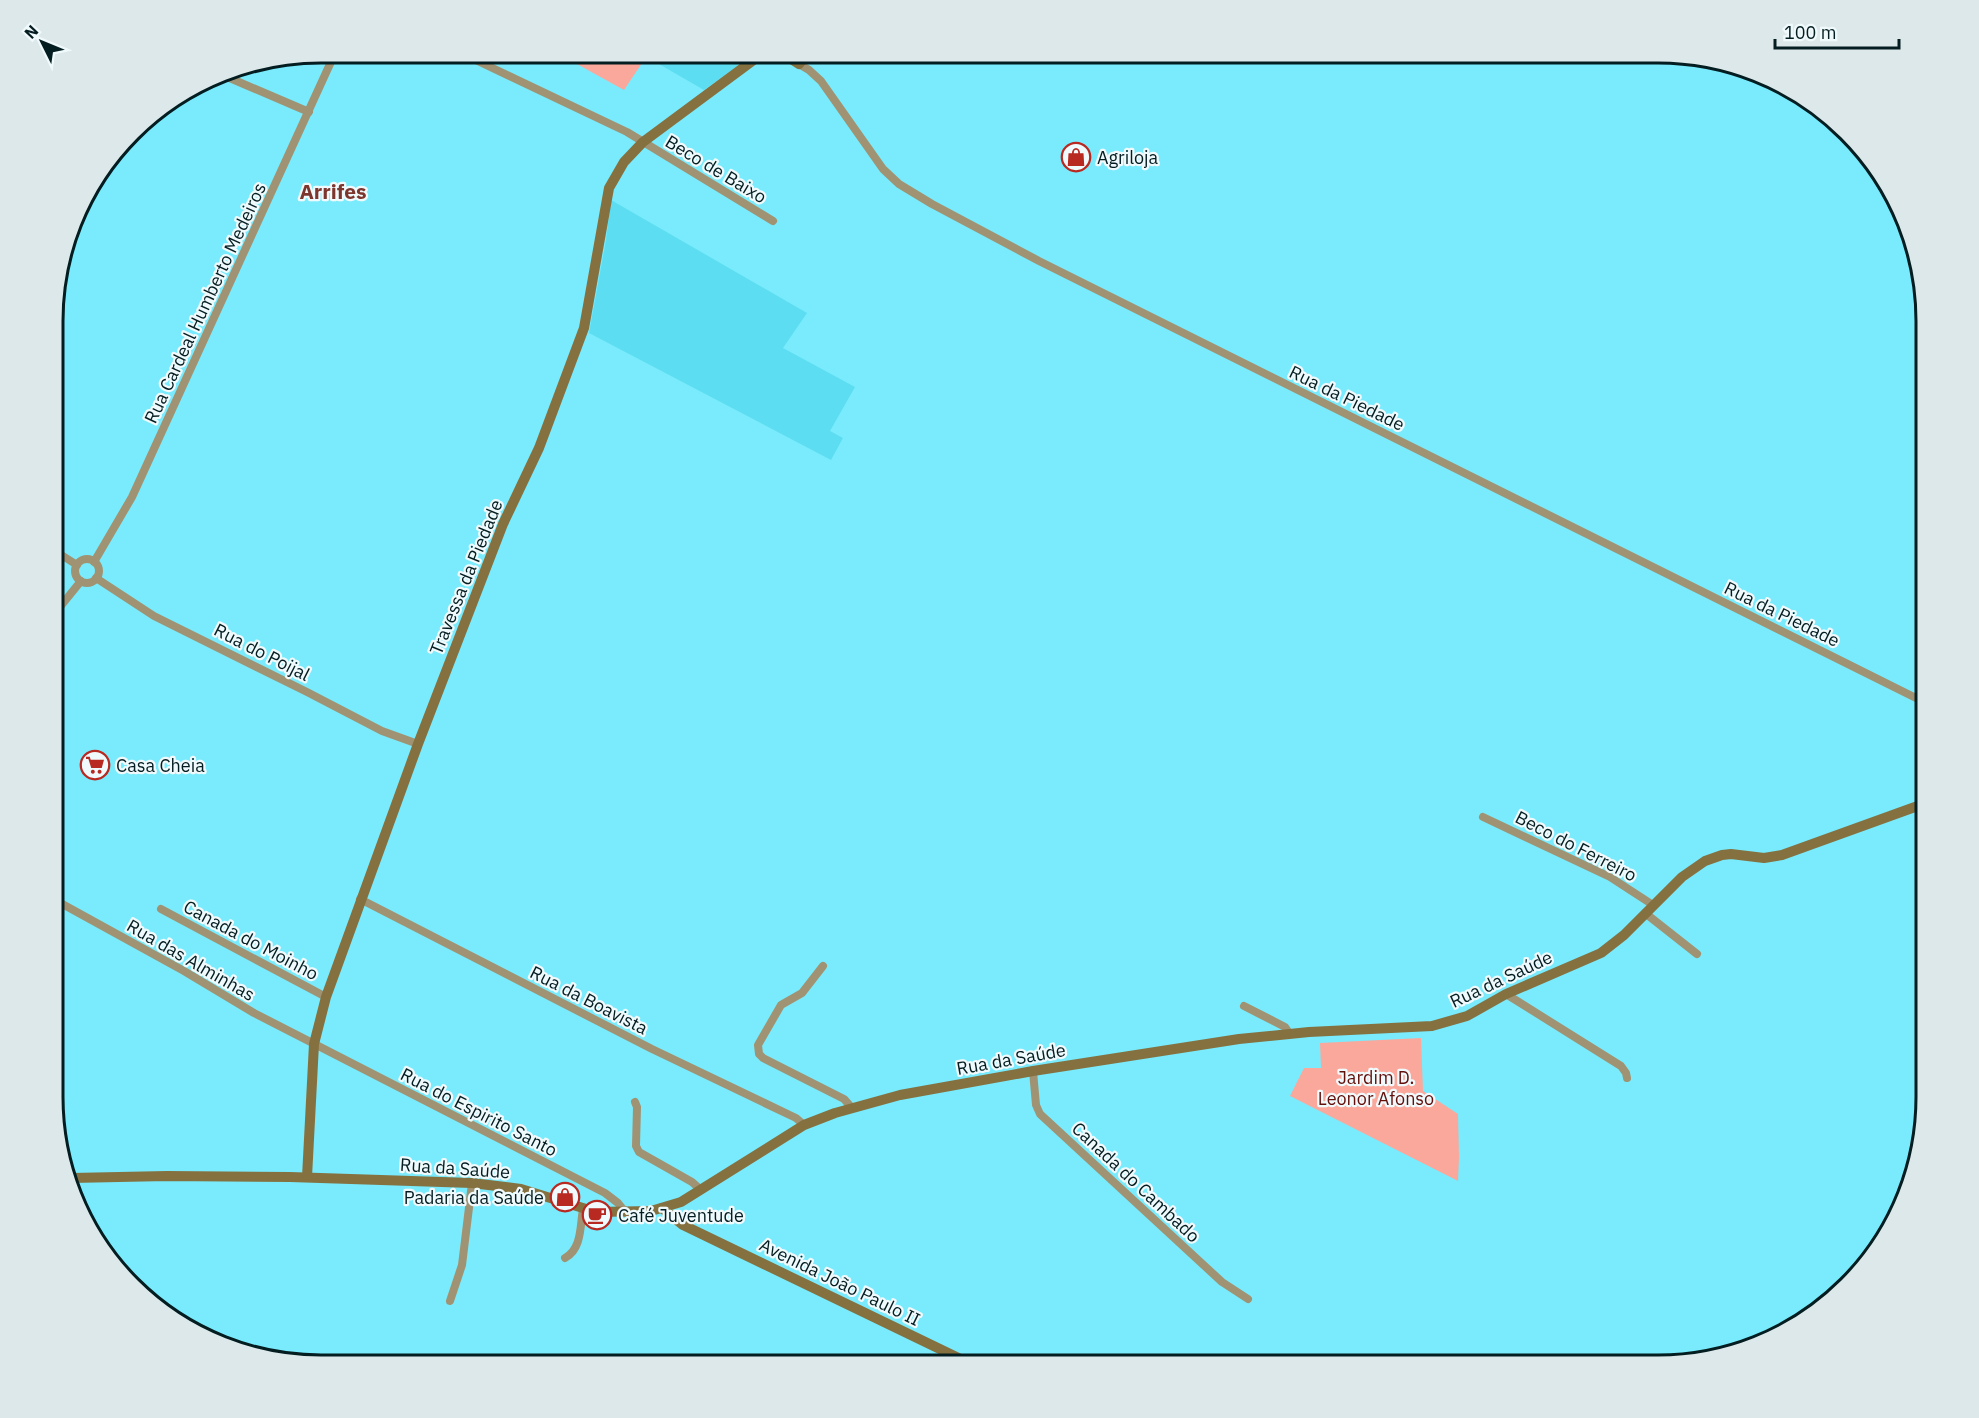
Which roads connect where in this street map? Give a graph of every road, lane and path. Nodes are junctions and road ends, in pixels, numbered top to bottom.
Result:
1 (330, 63) edge
2 (484, 63) edge
3 (750, 63) edge
4 (799, 64) edge
5 (232, 79) edge
6 (309, 112) junction
7 (643, 142) junction
8 (773, 221) dead end
9 (63, 556) edge
10 (94, 561) junction
11 (77, 565) junction
12 (96, 578) junction
13 (81, 581) junction
14 (63, 603) edge
15 (1916, 698) edge
16 (418, 744) junction
17 (1916, 807) edge
18 (1483, 817) dead end
19 (360, 899) junction
20 (63, 904) edge
21 (161, 909) dead end
22 (1649, 909) junction
23 (1697, 954) dead end
24 (823, 966) dead end
25 (1506, 994) junction
26 (326, 996) junction
27 (1244, 1006) dead end
28 (1289, 1033) junction
29 (314, 1044) junction
30 (1033, 1071) junction
31 (1627, 1078) dead end
32 (635, 1102) dead end
33 (852, 1108) junction
34 (804, 1125) junction
35 (307, 1177) junction
36 (76, 1178) edge
37 (472, 1184) junction
38 (701, 1190) junction
39 (583, 1209) junction
40 (662, 1209) junction
41 (626, 1213) junction
42 (565, 1258) dead end
43 (1248, 1299) dead end
44 (450, 1301) dead end
45 (952, 1355) edge

1 - 6 street, Rua Cardeal Humberto Medeiros
2 - 7 street, Beco de Baixo
3 - 7 street, Travessa da Piedade
4 - 15 street, Rua da Piedade
5 - 6 street
6 - 10 street, Rua Cardeal Humberto Medeiros
7 - 8 street, Beco de Baixo
7 - 16 street, Travessa da Piedade
9 - 11 street
10 - 11 street
10 - 12 street
11 - 13 street
12 - 13 street
12 - 16 street, Rua do Poijal
13 - 14 street
16 - 19 street, Travessa da Piedade
17 - 22 street, Rua da Saúde
18 - 22 street, Beco do Ferreiro
19 - 26 street, Travessa da Piedade
19 - 34 street, Rua da Boavista
20 - 29 street, Rua das Alminhas
21 - 26 street, Canada do Moinho
22 - 23 street, Beco do Ferreiro
22 - 25 street, Rua da Saúde
24 - 33 street
25 - 28 street, Rua da Saúde
25 - 31 street
26 - 29 street, Travessa da Piedade
27 - 28 street
28 - 30 street, Rua da Saúde
29 - 35 street, Travessa da Piedade
29 - 41 street, Rua do Espirito Santo
30 - 33 street, Rua da Saúde
30 - 43 street, Canada do Cambado
32 - 38 street
33 - 34 street, Rua da Saúde
34 - 38 street, Rua da Saúde
35 - 36 street, Rua da Saúde
35 - 37 street, Rua da Saúde
37 - 39 street, Rua da Saúde
37 - 44 street
38 - 40 street, Rua da Saúde
39 - 41 street, Rua da Saúde
39 - 42 street
40 - 41 street, Rua da Saúde
40 - 45 street, Avenida João Paulo II

